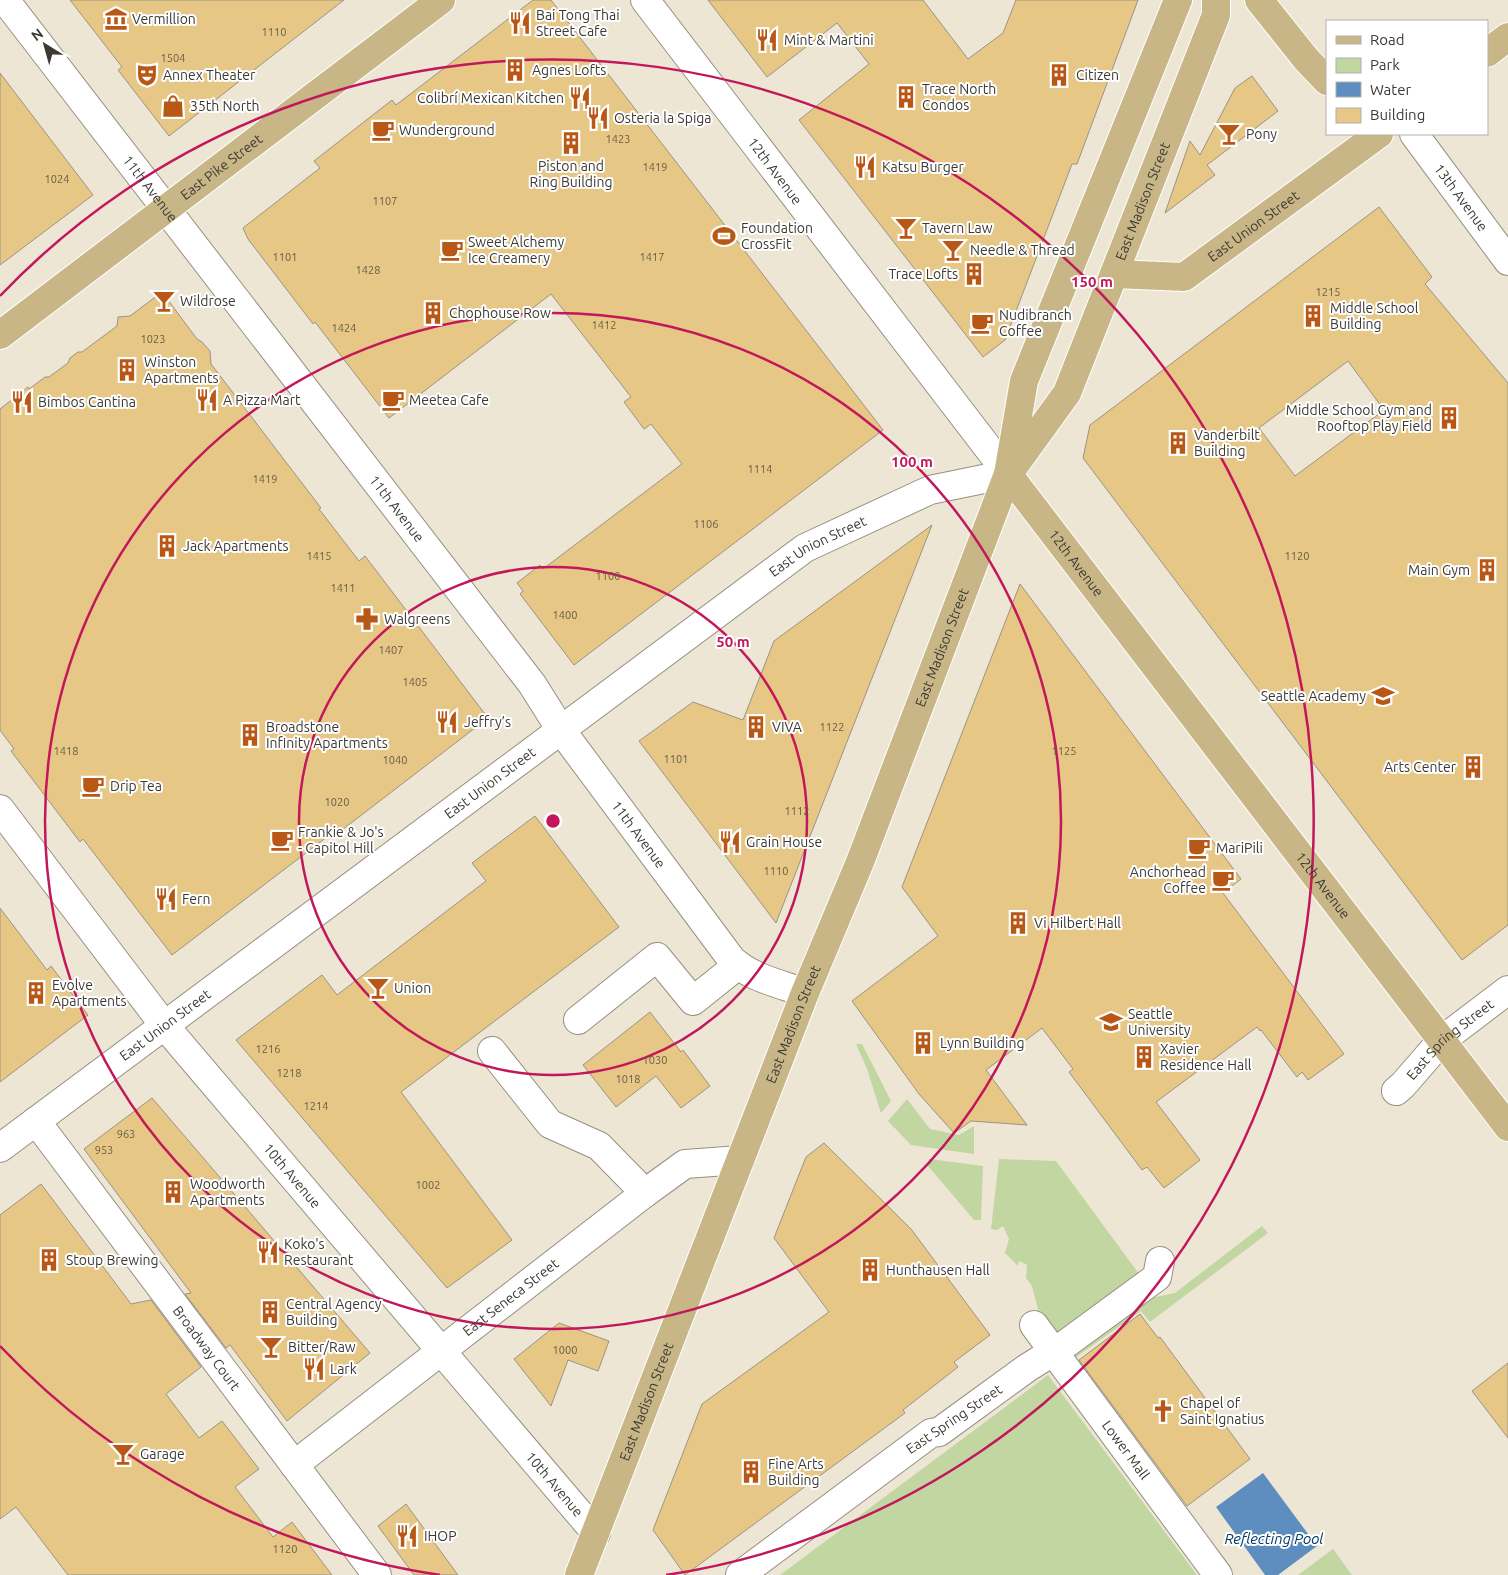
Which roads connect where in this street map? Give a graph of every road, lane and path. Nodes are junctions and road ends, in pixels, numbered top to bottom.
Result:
1 (5, 0) edge
2 (441, 0) edge
3 (645, 0) edge
4 (1178, 0) edge
5 (1216, 0) edge
6 (1259, 0) edge
7 (1508, 37) edge
8 (1488, 52) edge
9 (1326, 80) edge
10 (1378, 135) edge
11 (1415, 135) edge
12 (166, 208) junction
13 (1508, 261) edge
14 (1114, 274) junction
15 (0, 335) edge
16 (1008, 474) junction
17 (560, 730) junction
18 (0, 809) edge
19 (738, 966) junction
20 (1508, 990) edge
21 (805, 993) junction
22 (578, 1020) dead end
23 (164, 1025) junction
24 (1442, 1040) junction
25 (492, 1051) dead end
26 (1396, 1091) dead end
27 (36, 1121) junction
28 (1508, 1127) edge
29 (0, 1148) edge
30 (740, 1160) junction
31 (645, 1193) junction
32 (1160, 1261) dead end
33 (1034, 1325) dead end
34 (1053, 1351) junction
35 (441, 1352) junction
36 (294, 1465) junction
37 (596, 1533) junction
38 (378, 1575) edge
39 (579, 1575) edge
40 (740, 1575) edge
41 (1218, 1575) edge

1 - 12 street, 11th Avenue
2 - 12 main road, East Pike Street
3 - 16 street, 12th Avenue
4 - 16 main road, East Madison Street
5 - 14 main road, East Madison Street
6 - 9 main road
7 - 8 main road
10 - 14 main road, East Union Street
11 - 13 street, 13th Avenue
12 - 15 main road, East Pike Street
12 - 17 street, 11th Avenue
14 - 16 main road, East Madison Street
16 - 17 street, East Union Street
16 - 21 main road, East Madison Street
16 - 24 main road, 12th Avenue
17 - 19 street, 11th Avenue
17 - 23 street, East Union Street
18 - 23 street, 10th Avenue
19 - 21 street, 11th Avenue
19 - 22 street
20 - 24 street, East Spring Street
21 - 30 main road, East Madison Street
23 - 27 street, East Union Street
23 - 35 street, 10th Avenue
24 - 26 street, East Spring Street
24 - 28 main road, 12th Avenue
25 - 31 street
27 - 29 street, East Union Street
27 - 36 street, Broadway Court
30 - 31 street, East Seneca Street
30 - 37 main road, East Madison Street
31 - 35 street, East Seneca Street
32 - 34 street, East Spring Street
33 - 34 street, Lower Mall
34 - 40 street, East Spring Street
34 - 41 street, Lower Mall
35 - 36 street, East Seneca Street
35 - 37 street, 10th Avenue
36 - 38 street, Broadway Court
37 - 39 main road, East Madison Street

